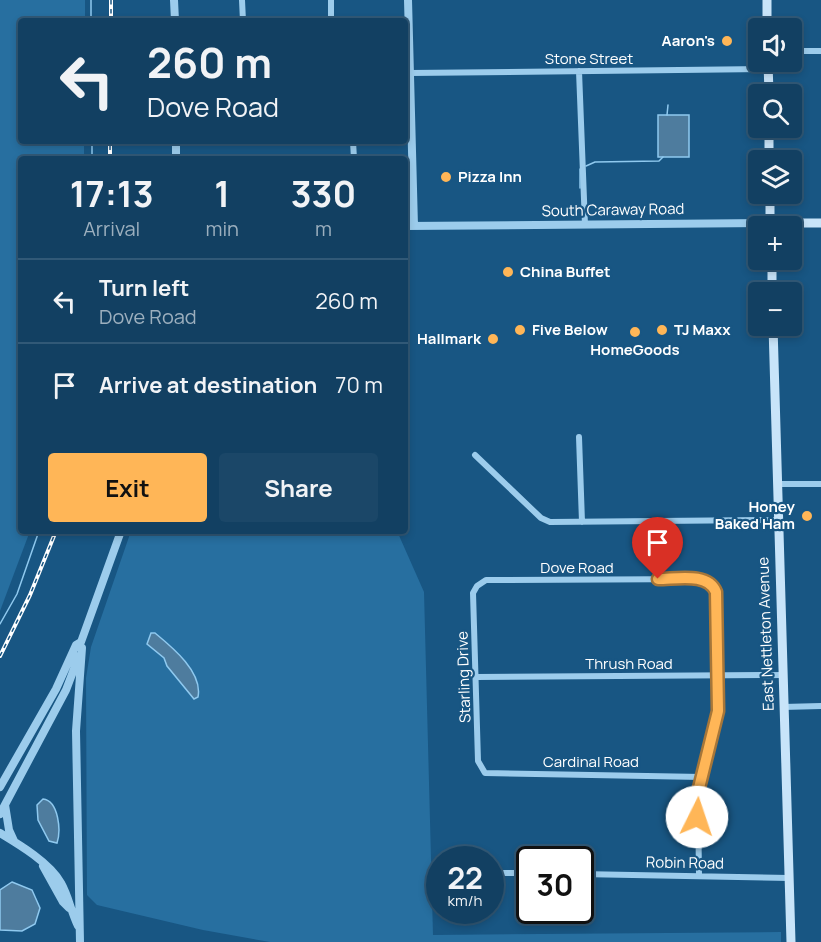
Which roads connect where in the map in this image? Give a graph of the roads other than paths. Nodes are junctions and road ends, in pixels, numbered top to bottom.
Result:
1 (174, 0) edge
2 (242, 0) edge
3 (332, 0) edge
4 (408, 0) edge
5 (767, 0) edge
6 (175, 18) edge
7 (243, 18) edge
8 (332, 18) edge
9 (767, 18) edge
10 (802, 51) edge
11 (821, 51) edge
12 (748, 66) edge
13 (579, 71) junction
14 (410, 72) junction
15 (821, 223) edge
16 (802, 224) edge
17 (585, 225) junction
18 (748, 225) edge
19 (409, 226) edge
20 (773, 336) edge
21 (579, 437) dead end
22 (475, 455) dead end
23 (776, 484) junction
24 (821, 484) edge
25 (777, 520) junction
26 (582, 522) junction
27 (120, 534) edge
28 (478, 584) joint
29 (81, 645) junction
30 (718, 675) junction
31 (782, 675) junction
32 (476, 677) junction
33 (821, 706) edge
34 (783, 707) junction
35 (482, 770) joint
36 (702, 777) junction
37 (0, 786) edge
38 (5, 805) junction
39 (0, 814) edge
40 (0, 833) edge
41 (14, 842) junction
42 (594, 874) edge
43 (699, 875) junction
44 (789, 878) junction
45 (80, 930) junction
46 (80, 942) edge
47 (791, 942) edge

1 - 6 street
2 - 7 street
3 - 8 street
4 - 14 street
5 - 9 main road
10 - 11 street
12 - 13 street, Stone Street
13 - 14 street, Stone Street
13 - 17 street
14 - 19 street
15 - 16 main road, South Caraway Road
17 - 18 street, South Caraway Road
17 - 19 street, South Caraway Road
20 - 23 main road, East Nettleton Avenue
21 - 26 street
22 - 26 street
23 - 24 street
23 - 25 main road, East Nettleton Avenue
25 - 26 street
25 - 31 main road, East Nettleton Avenue
27 - 29 street
28 - 30 street, Dove Road
28 - 32 street, Starling Drive
29 - 37 street
29 - 38 street
29 - 45 street
30 - 31 street, Thrush Road
30 - 32 street, Thrush Road
30 - 36 street
31 - 34 main road, East Nettleton Avenue
32 - 35 street, Starling Drive
33 - 34 street
34 - 44 main road, East Nettleton Avenue
35 - 36 street, Cardinal Road
36 - 43 street
38 - 39 street
38 - 41 street
40 - 41 street
41 - 45 street
42 - 43 street, Robin Road
43 - 44 street, Robin Road
44 - 47 main road, East Nettleton Avenue
45 - 46 street

